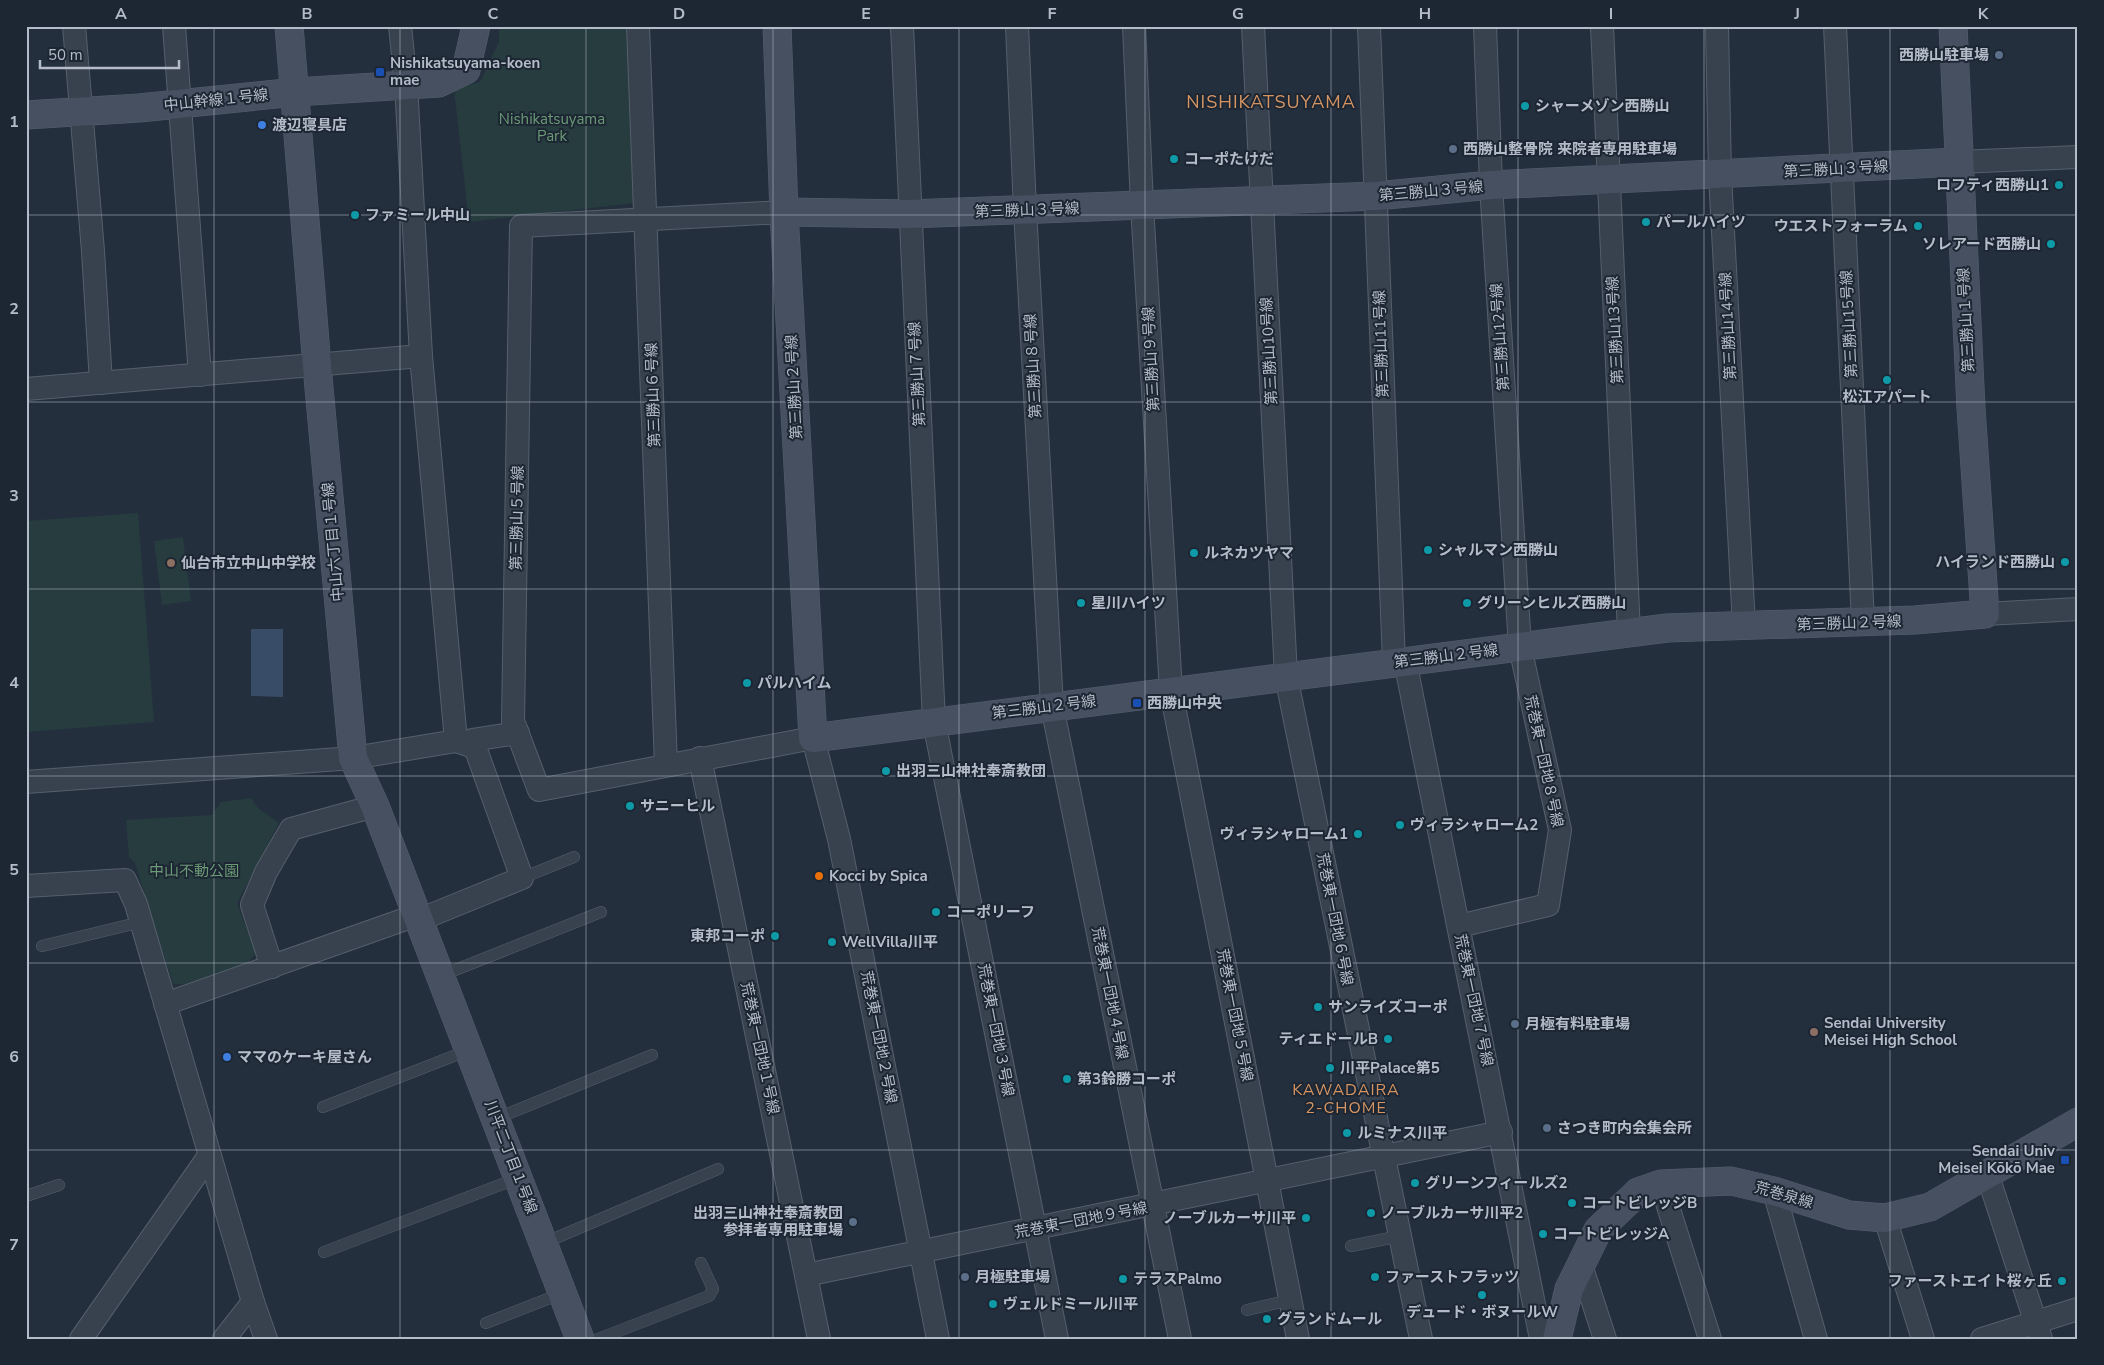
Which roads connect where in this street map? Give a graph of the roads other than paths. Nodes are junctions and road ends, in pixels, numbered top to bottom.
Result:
1 (74, 26) edge
2 (174, 26) edge
3 (289, 26) edge
4 (400, 26) edge
5 (476, 26) edge
6 (638, 26) edge
7 (777, 26) edge
8 (902, 26) edge
9 (1017, 26) edge
10 (1134, 26) edge
11 (1253, 26) edge
12 (1368, 26) edge
13 (1485, 26) edge
14 (1602, 26) edge
15 (1717, 26) edge
16 (1835, 26) edge
17 (1953, 26) edge
18 (406, 84) junction
19 (296, 92) junction
20 (180, 105) junction
21 (81, 111) junction
22 (26, 115) edge
23 (2078, 157) edge
24 (1958, 162) junction
25 (1841, 169) junction
26 (1720, 175) junction
27 (1608, 181) junction
28 (1491, 186) junction
29 (1376, 196) junction
30 (1261, 200) junction
31 (1142, 205) junction
32 (1025, 210) junction
33 (784, 212) junction
34 (909, 214) junction
35 (646, 218) junction
36 (421, 356) junction
37 (317, 366) junction
38 (200, 375) junction
39 (101, 383) junction
40 (26, 389) edge
41 (2078, 609) edge
42 (1985, 614) junction
43 (1863, 622) junction
44 (1744, 626) junction
45 (1629, 633) junction
46 (1520, 647) junction
47 (1400, 662) junction
48 (1286, 676) junction
49 (1171, 691) junction
50 (1052, 706) junction
51 (934, 722) junction
52 (518, 733) junction
53 (812, 738) junction
54 (462, 743) junction
55 (353, 758) junction
56 (700, 758) junction
57 (666, 765) junction
58 (26, 782) edge
59 (375, 806) junction
60 (574, 857) dead end
61 (522, 878) junction
62 (26, 886) edge
63 (601, 912) dead end
64 (418, 918) junction
65 (141, 922) junction
66 (1459, 926) junction
67 (42, 946) dead end
68 (272, 967) junction
69 (440, 976) junction
70 (165, 1004) junction
71 (469, 1050) junction
72 (652, 1056) dead end
73 (323, 1107) dead end
74 (496, 1119) junction
75 (2078, 1122) edge
76 (1501, 1132) junction
77 (209, 1156) junction
78 (1382, 1156) junction
79 (718, 1168) dead end
80 (1987, 1173) junction
81 (518, 1178) junction
82 (1267, 1179) junction
83 (59, 1184) dead end
84 (1661, 1184) junction
85 (1774, 1191) junction
86 (26, 1196) edge
87 (1153, 1206) junction
88 (1885, 1218) junction
89 (1035, 1229) junction
90 (1400, 1236) junction
91 (544, 1243) junction
92 (1351, 1246) dead end
93 (324, 1252) dead end
94 (922, 1252) junction
95 (701, 1263) dead end
96 (1581, 1265) junction
97 (806, 1275) junction
98 (563, 1293) junction
99 (1290, 1300) junction
100 (252, 1302) junction
101 (2078, 1309) edge
102 (1247, 1310) dead end
103 (486, 1323) dead end
104 (2039, 1330) edge
105 (85, 1337) edge
106 (224, 1339) edge
107 (266, 1339) edge
108 (580, 1339) edge
109 (598, 1339) edge
110 (819, 1339) edge
111 (938, 1339) edge
112 (1057, 1339) edge
113 (1180, 1339) edge
114 (1298, 1339) edge
115 (1421, 1339) edge
116 (1541, 1339) edge
117 (1557, 1339) edge
118 (1605, 1339) edge
119 (1710, 1339) edge
120 (1816, 1339) edge
121 (1923, 1339) edge
122 (1982, 1339) edge

1 - 21 street
2 - 20 street
3 - 19 street, 中山六丁目１号線
4 - 18 street
5 - 18 street
6 - 35 street, 第三勝山６号線
7 - 33 street, 第三勝山２号線
8 - 34 street, 第三勝山７号線
9 - 32 street, 第三勝山８号線
10 - 31 street, 第三勝山９号線
11 - 30 street, 第三勝山10号線
12 - 29 street, 第三勝山11号線
13 - 28 street, 第三勝山12号線
14 - 27 street, 第三勝山13号線
15 - 26 street, 第三勝山14号線
16 - 25 street, 第三勝山15号線
17 - 24 street, 第三勝山１号線
18 - 19 street, 中山幹線１号線
18 - 36 street
19 - 20 street, 中山幹線１号線
19 - 37 street, 中山六丁目１号線
20 - 21 street, 中山幹線１号線
20 - 38 street
21 - 22 street, 中山幹線１号線
21 - 39 street
23 - 24 street, 第三勝山３号線
24 - 25 street, 第三勝山３号線
24 - 42 street, 第三勝山１号線
25 - 26 street, 第三勝山３号線
25 - 43 street, 第三勝山15号線
26 - 27 street, 第三勝山３号線
26 - 44 street, 第三勝山14号線
27 - 28 street, 第三勝山３号線
27 - 45 street, 第三勝山13号線
28 - 29 street, 第三勝山３号線
28 - 46 street, 第三勝山12号線
29 - 30 street, 第三勝山３号線
29 - 47 street, 第三勝山11号線
30 - 31 street, 第三勝山３号線
30 - 48 street, 第三勝山10号線
31 - 32 street, 第三勝山３号線
31 - 49 street, 第三勝山９号線
32 - 34 street, 第三勝山３号線
32 - 50 street, 第三勝山８号線
33 - 34 street, 第三勝山３号線
33 - 35 street, 第三勝山５号線
33 - 53 street, 第三勝山２号線
34 - 51 street, 第三勝山７号線
35 - 52 street, 第三勝山５号線
35 - 57 street, 第三勝山６号線
36 - 37 street
36 - 54 street
37 - 38 street
37 - 55 street, 中山六丁目１号線
38 - 39 street
39 - 40 street
41 - 42 street
42 - 43 street, 第三勝山２号線
43 - 44 street, 第三勝山２号線
44 - 45 street, 第三勝山２号線
45 - 46 street, 第三勝山２号線
46 - 47 street, 第三勝山２号線
46 - 66 street, 荒巻東一団地８号線
47 - 48 street, 第三勝山２号線
47 - 66 street, 荒巻東一団地７号線
48 - 49 street, 第三勝山２号線
48 - 78 street, 荒巻東一団地６号線
49 - 50 street, 第三勝山２号線
49 - 82 street, 荒巻東一団地５号線
50 - 51 street, 第三勝山２号線
50 - 87 street, 荒巻東一団地４号線
51 - 53 street, 第三勝山２号線
51 - 89 street, 荒巻東一団地３号線
52 - 54 street
52 - 57 street, 第三勝山５号線
53 - 56 street, 第三勝山５号線
53 - 94 street, 荒巻東一団地２号線
54 - 55 street
54 - 61 street
55 - 58 street
55 - 59 street, 中山六丁目１号線
56 - 57 street, 第三勝山５号線
56 - 97 street, 荒巻東一団地１号線
59 - 64 street, 中山六丁目１号線
59 - 68 street
60 - 61 lane
61 - 64 street
62 - 65 street
63 - 69 lane
64 - 68 street
64 - 69 street, 中山六丁目１号線
65 - 67 lane
65 - 70 street
66 - 76 street, 荒巻東一団地７号線
68 - 70 street
69 - 71 street, 川平二丁目１号線
70 - 77 street
71 - 73 lane
71 - 74 street, 川平二丁目１号線
72 - 74 lane
74 - 81 street, 川平二丁目１号線
75 - 80 street, 荒巻泉線
76 - 78 street, 荒巻東一団地９号線
76 - 116 street, 荒巻東一団地７号線
77 - 100 street
77 - 105 street
78 - 82 street, 荒巻東一団地９号線
78 - 90 street, 荒巻東一団地６号線
79 - 91 lane
80 - 88 street, 荒巻泉線
80 - 104 street
81 - 91 street, 川平二丁目１号線
81 - 93 lane
82 - 87 street, 荒巻東一団地９号線
82 - 99 street, 荒巻東一団地５号線
83 - 86 lane
84 - 85 street, 荒巻泉線
84 - 96 street, 荒巻泉線
84 - 119 street
85 - 88 street, 荒巻泉線
85 - 120 street
87 - 89 street, 荒巻東一団地９号線
87 - 113 street, 荒巻東一団地４号線
88 - 121 street
89 - 94 street, 荒巻東一団地９号線
89 - 112 street, 荒巻東一団地３号線
90 - 92 lane
90 - 115 street, 荒巻東一団地６号線
91 - 98 street, 川平二丁目１号線
94 - 97 street, 荒巻東一団地９号線
94 - 111 street, 荒巻東一団地２号線
95 - 109 lane
96 - 117 street, 荒巻泉線
96 - 118 street
97 - 110 street, 荒巻東一団地１号線
98 - 103 lane
98 - 108 street, 川平二丁目１号線
99 - 102 lane
99 - 114 street, 荒巻東一団地５号線
100 - 106 street
100 - 107 street
101 - 104 street
104 - 122 street

